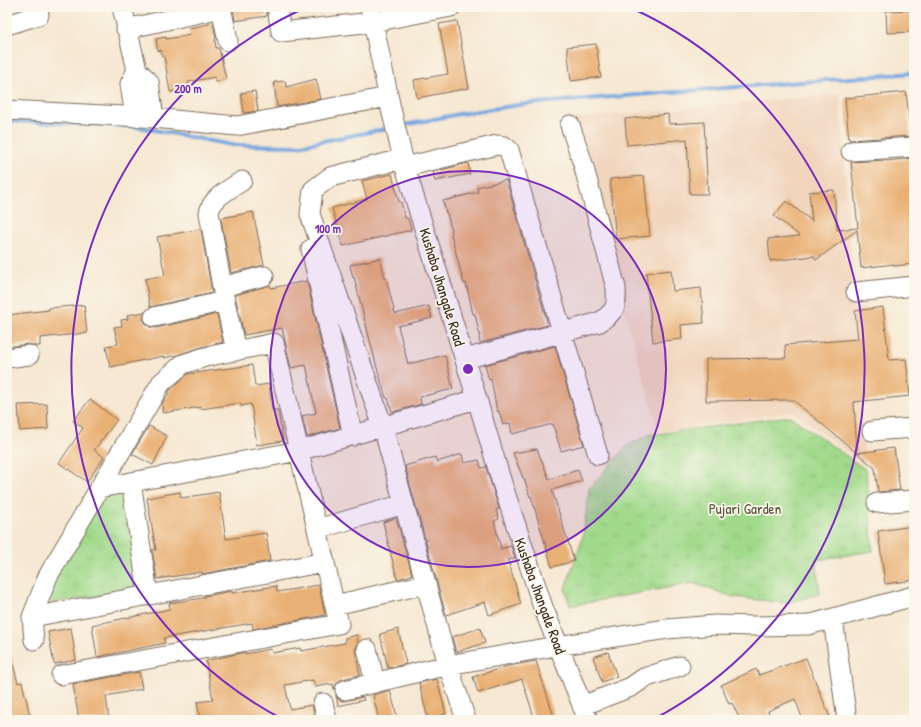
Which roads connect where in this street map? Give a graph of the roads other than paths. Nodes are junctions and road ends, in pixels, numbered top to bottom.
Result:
1 (122, 7) edge
2 (277, 7) edge
3 (450, 7) edge
4 (221, 8) edge
5 (39, 15) dead end
6 (372, 15) edge
7 (7, 25) edge
8 (126, 29) junction
9 (228, 41) dead end
10 (136, 70) junction
11 (390, 103) junction
12 (7, 110) edge
13 (135, 116) junction
14 (154, 118) junction
15 (570, 125) dead end
16 (914, 147) edge
17 (851, 152) dead end
18 (402, 158) junction
19 (242, 181) dead end
20 (310, 249) dead end
21 (264, 276) dead end
22 (914, 286) edge
23 (856, 292) dead end
24 (224, 294) junction
25 (154, 317) dead end
26 (562, 333) junction
27 (236, 351) junction
28 (29, 355) dead end
29 (7, 358) edge
30 (465, 359) junction
31 (477, 400) junction
32 (383, 427) junction
33 (914, 428) edge
34 (872, 431) dead end
35 (353, 436) junction
36 (299, 451) junction
37 (598, 455) dead end
38 (131, 482) junction
39 (99, 488) junction
40 (914, 500) edge
41 (877, 503) dead end
42 (404, 504) junction
43 (317, 529) junction
44 (325, 562) junction
45 (426, 584) junction
46 (148, 594) junction
47 (914, 596) edge
48 (335, 605) junction
49 (32, 617) junction
50 (833, 619) junction
51 (34, 640) dead end
52 (557, 646) junction
53 (367, 649) dead end
54 (448, 666) junction
55 (680, 666) dead end
56 (62, 675) dead end
57 (375, 683) junction
58 (345, 690) dead end
59 (585, 713) edge
60 (466, 720) edge
61 (847, 720) edge

1 - 8 street
2 - 6 street
3 - 6 street
4 - 8 street
4 - 9 street
5 - 7 street
6 - 11 street, Kushaba Jhangale Road
8 - 10 street
10 - 13 street
10 - 14 street
11 - 14 street
11 - 18 street, Kushaba Jhangale Road
12 - 13 street
13 - 14 street
15 - 26 street
16 - 17 street
18 - 26 street
18 - 30 street, Kushaba Jhangale Road
18 - 32 street
19 - 24 street
20 - 35 street
21 - 24 street
22 - 23 street
24 - 25 street
24 - 27 street
26 - 30 street
26 - 37 street
27 - 36 street
27 - 39 street
28 - 29 street
30 - 31 street, Kushaba Jhangale Road
31 - 32 street
31 - 52 street, Kushaba Jhangale Road
32 - 35 street
32 - 42 street
33 - 34 street
35 - 36 street
36 - 38 street
36 - 43 street
38 - 39 street
38 - 46 street
39 - 49 street
40 - 41 street
42 - 43 street
42 - 45 street
43 - 44 street
44 - 46 street
44 - 48 street
45 - 48 street
45 - 54 street
46 - 49 street
47 - 50 street
48 - 56 street
49 - 51 street
50 - 52 street
50 - 61 street
52 - 54 street
52 - 59 street, Kushaba Jhangale Road
53 - 57 street
54 - 57 street
54 - 60 street
55 - 59 street
57 - 58 street

